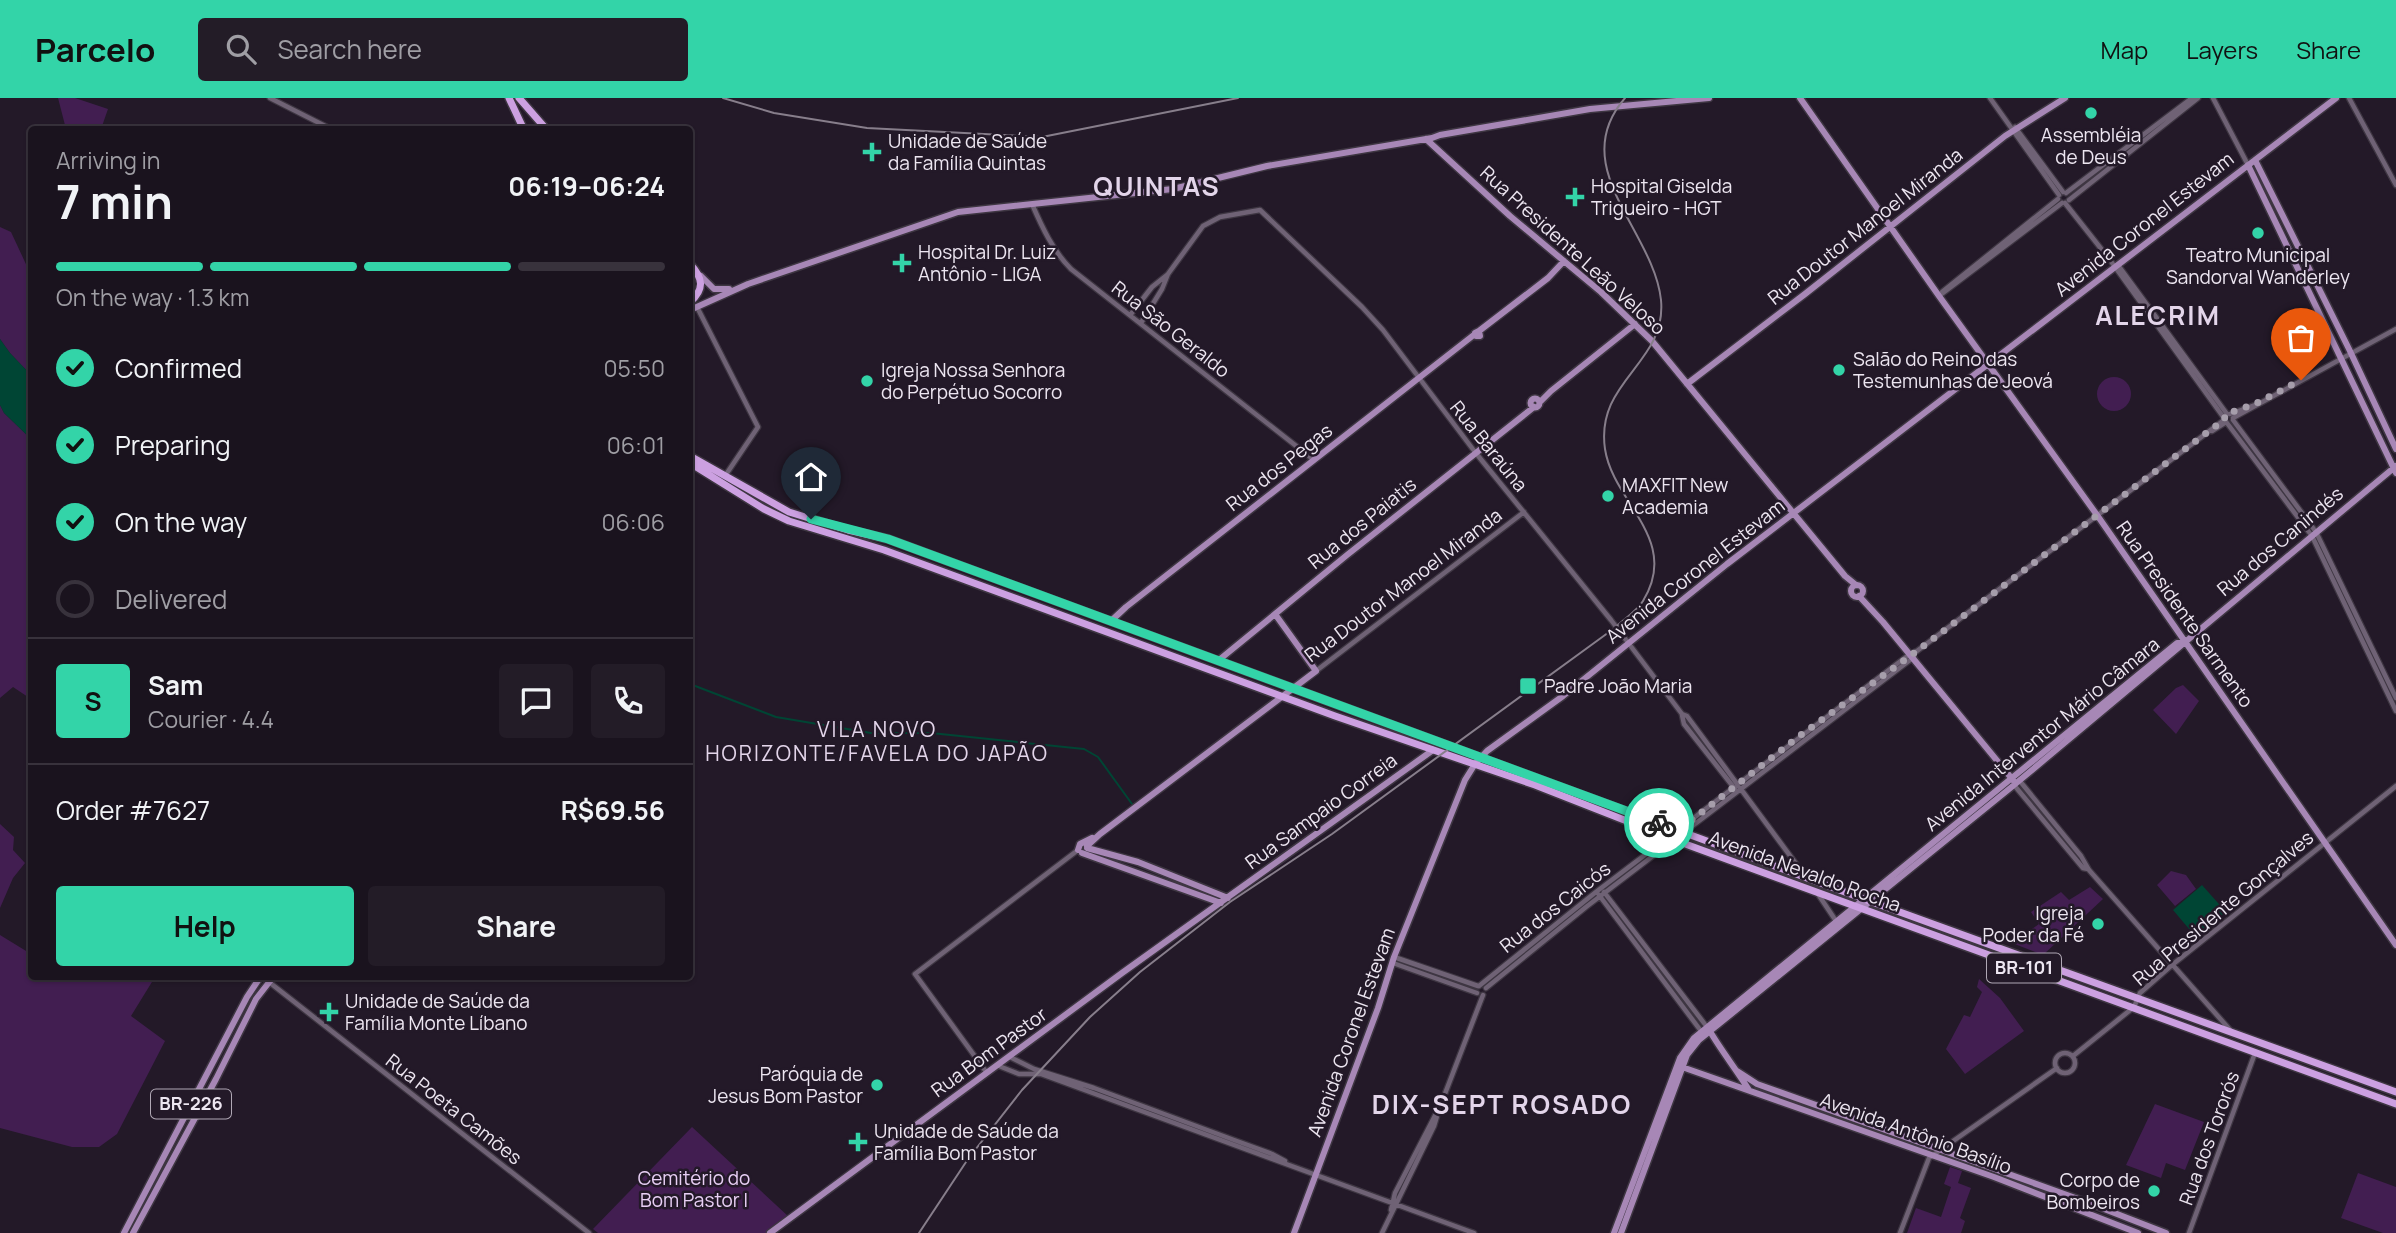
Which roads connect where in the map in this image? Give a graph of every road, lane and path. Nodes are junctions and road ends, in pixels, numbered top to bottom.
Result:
1 (270, 98) edge
2 (509, 98) edge
3 (519, 98) edge
4 (1709, 98) edge
5 (1800, 98) edge
6 (1990, 98) edge
7 (2065, 98) edge
8 (2192, 98) edge
9 (2198, 98) edge
10 (2213, 98) edge
11 (2336, 98) edge
12 (2349, 98) edge
13 (2175, 113) junction
14 (325, 126) edge
15 (522, 126) edge
16 (544, 126) edge
17 (2012, 127) junction
18 (1436, 137) junction
19 (1422, 140) junction
20 (1435, 147) junction
21 (2255, 160) junction
22 (2248, 165) junction
23 (2396, 185) edge
24 (2064, 199) junction
25 (1032, 203) junction
26 (1890, 225) junction
27 (1564, 261) junction
28 (693, 267) edge
29 (2116, 267) junction
30 (1168, 274) junction
31 (701, 276) junction
32 (748, 284) junction
33 (1939, 296) junction
34 (693, 304) edge
35 (693, 306) edge
36 (693, 308) edge
37 (1131, 314) junction
38 (1141, 323) junction
39 (1636, 324) junction
40 (2396, 329) edge
41 (2351, 353) junction
42 (2340, 359) junction
43 (1989, 364) junction
44 (1418, 380) junction
45 (1687, 384) junction
46 (2373, 400) junction
47 (2362, 405) junction
48 (2228, 419) junction
49 (2396, 450) edge
50 (1475, 452) junction
51 (693, 453) edge
52 (1314, 460) junction
53 (693, 463) edge
54 (2395, 469) edge
55 (722, 474) junction
56 (1524, 512) junction
57 (1795, 513) junction
58 (2097, 515) junction
59 (2314, 534) junction
60 (2348, 604) junction
61 (1055, 613) junction
62 (1275, 614) junction
63 (1111, 621) junction
64 (2185, 640) junction
65 (1628, 643) junction
66 (1912, 656) junction
67 (1219, 660) junction
68 (1316, 671) junction
69 (1294, 688) junction
70 (1284, 696) junction
71 (2396, 698) edge
72 (2396, 711) edge
73 (1682, 714) junction
74 (1433, 750) junction
75 (1477, 760) junction
76 (2015, 781) junction
77 (2396, 786) edge
78 (1739, 787) junction
79 (1733, 788) junction
80 (1682, 831) junction
81 (1673, 839) junction
82 (2323, 842) junction
83 (1083, 849) junction
84 (1806, 877) junction
85 (1601, 892) junction
86 (1816, 892) junction
87 (1228, 898) junction
88 (1868, 900) junction
89 (1221, 903) junction
90 (1585, 905) junction
91 (1859, 907) junction
92 (1836, 922) junction
93 (2396, 945) edge
94 (1394, 960) junction
95 (2172, 965) junction
96 (258, 980) edge
97 (270, 980) edge
98 (272, 980) edge
99 (1479, 992) junction
100 (2137, 998) junction
101 (2134, 1007) junction
102 (1706, 1031) junction
103 (2234, 1034) junction
104 (220, 1047) junction
105 (229, 1052) junction
106 (2255, 1053) junction
107 (2073, 1056) junction
108 (1010, 1057) junction
109 (999, 1066) junction
110 (1682, 1067) junction
111 (2057, 1068) junction
112 (1737, 1071) junction
113 (988, 1074) junction
114 (1749, 1090) junction
115 (2396, 1092) edge
116 (2396, 1104) edge
117 (1651, 1145) junction
118 (1941, 1150) junction
119 (1932, 1155) junction
120 (1289, 1164) junction
121 (1316, 1174) junction
122 (1394, 1203) junction
123 (124, 1233) edge
124 (133, 1233) edge
125 (589, 1233) edge
126 (770, 1233) edge
127 (1294, 1233) edge
128 (1382, 1233) edge
129 (1474, 1233) edge
130 (1614, 1233) edge
131 (1621, 1233) edge
132 (1900, 1233) edge
133 (2138, 1233) edge
134 (2166, 1233) edge
135 (2189, 1233) edge

1 - 14 street
2 - 15 highway
3 - 16 highway
4 - 18 main road
5 - 26 main road, Rua Presidente Sarmento
6 - 17 street
7 - 17 main road, Rua Doutor Manoel Miranda
8 - 13 street
9 - 13 street
10 - 22 street
11 - 21 main road, Avenida Coronel Estevam
12 - 23 street
13 - 24 street
17 - 24 street
17 - 26 main road, Rua Doutor Manoel Miranda
18 - 19 main road
18 - 20 main road
19 - 20 main road
19 - 25 main road
20 - 27 main road, Rua Presidente Leão Veloso
21 - 22 main road, Avenida Coronel Estevam
21 - 41 main road
22 - 29 main road, Avenida Coronel Estevam
22 - 42 main road
24 - 29 street
24 - 33 street
25 - 32 main road
25 - 37 street, Rua São Geraldo
26 - 33 main road, Rua Presidente Sarmento
26 - 45 main road, Rua Doutor Manoel Miranda
27 - 39 main road, Rua Presidente Leão Veloso
27 - 44 main road, Rua dos Pegas
28 - 31 highway
29 - 43 main road, Avenida Coronel Estevam
29 - 48 street
30 - 37 street
30 - 38 street
30 - 44 street, Rua Baraúna
31 - 32 main road
31 - 34 highway
32 - 35 main road
33 - 43 main road, Rua Presidente Sarmento
36 - 55 street
37 - 38 street, Rua São Geraldo
38 - 52 street, Rua São Geraldo
39 - 45 main road, Rua Presidente Leão Veloso
39 - 50 main road, Rua dos Paiatis
40 - 41 street, Rua dos Caicós
41 - 42 street, Rua dos Caicós
41 - 46 main road
42 - 47 main road
42 - 48 street, Rua dos Caicós
43 - 57 main road, Avenida Coronel Estevam
43 - 58 main road, Rua Presidente Sarmento
44 - 50 street, Rua Baraúna
44 - 52 main road, Rua dos Pegas
45 - 57 main road, Rua Presidente Leão Veloso
46 - 47 main road
46 - 49 main road
47 - 54 main road
48 - 58 street, Rua dos Caicós
48 - 59 street
50 - 56 street, Rua Baraúna
50 - 62 main road, Rua dos Paiatis
51 - 55 highway
52 - 63 main road, Rua dos Pegas
53 - 55 highway, BR-101
53 - 61 highway, Avenida Nevaldo Rocha / BR-101
54 - 59 main road, Rua dos Canindés
55 - 63 highway, Avenida Nevaldo Rocha / BR-101
56 - 65 street, Rua Baraúna
56 - 68 street, Rua Doutor Manoel Miranda
57 - 65 main road, Avenida Coronel Estevam
57 - 66 main road, Rua Presidente Leão Veloso
58 - 64 main road, Rua Presidente Sarmento
58 - 66 street, Rua dos Caicós
59 - 60 street
59 - 64 main road, Rua dos Canindés
60 - 71 street
60 - 72 street
61 - 63 highway
61 - 70 highway, Avenida Nevaldo Rocha / BR-101
62 - 67 main road, Rua dos Paiatis
62 - 68 main road
63 - 67 highway, Avenida Nevaldo Rocha / BR-101
64 - 76 main road, Avenida Interventor Mário Câmara
64 - 82 main road, Rua Presidente Sarmento
65 - 73 street, Rua Baraúna
65 - 75 main road, Avenida Coronel Estevam
66 - 76 main road
66 - 78 street, Rua dos Caicós
67 - 69 highway, Avenida Nevaldo Rocha / BR-101
68 - 69 main road, Rua Doutor Manoel Miranda
69 - 70 main road, Rua Doutor Manoel Miranda
69 - 75 highway, Avenida Nevaldo Rocha / BR-101
70 - 74 highway, Avenida Nevaldo Rocha / BR-101
70 - 83 main road, Rua Doutor Manoel Miranda
73 - 78 street, Rua Baraúna
73 - 79 street, Rua Baraúna
74 - 75 highway, Avenida Nevaldo Rocha / BR-101
74 - 87 main road, Rua Sampaio Correia
75 - 80 highway, Avenida Nevaldo Rocha / BR-101
75 - 81 highway, Avenida Nevaldo Rocha / BR-101
75 - 94 main road, Avenida Coronel Estevam
76 - 88 main road, Avenida Interventor Mário Câmara
76 - 95 street
77 - 82 street, Rua Presidente Gonçalves
78 - 79 street, Rua dos Caicós
78 - 80 street, Rua dos Caicós
78 - 84 street, Rua Baraúna
79 - 80 street, Rua dos Caicós
80 - 81 street, Rua dos Caicós
80 - 84 highway, Avenida Nevaldo Rocha / BR-101
81 - 85 street, Rua dos Caicós
81 - 86 highway, Avenida Nevaldo Rocha / BR-101
82 - 93 main road, Rua Presidente Sarmento
82 - 95 street, Rua Presidente Gonçalves
83 - 87 main road
83 - 89 main road
83 - 113 street, Rua Doutor Manoel Miranda
84 - 88 highway, Avenida Nevaldo Rocha / BR-101
85 - 90 street, Rua dos Caicós
85 - 102 street
86 - 91 highway, Avenida Nevaldo Rocha / BR-101
86 - 92 street
87 - 89 main road, Rua Bom Pastor
88 - 91 main road, Avenida Interventor Mário Câmara
88 - 100 highway, Avenida Nevaldo Rocha / BR-101
89 - 108 main road, Rua Bom Pastor
90 - 99 street, Rua dos Caicós
90 - 99 street, Rua dos Caicós
91 - 92 main road, Avenida Interventor Mário Câmara
91 - 101 highway, Avenida Nevaldo Rocha / BR-101
91 - 102 main road, Avenida Interventor Mário Câmara
92 - 102 main road, Avenida Interventor Mário Câmara
94 - 99 street
94 - 121 main road, Avenida Coronel Estevam
95 - 100 street, Rua Presidente Gonçalves
95 - 103 street
96 - 104 main road, BR-226
97 - 105 main road, BR-226
98 - 125 street, Rua Poeta Camões
99 - 122 street
100 - 101 street, Rua Presidente Gonçalves
100 - 103 highway, Avenida Nevaldo Rocha / BR-101
101 - 106 highway, Avenida Nevaldo Rocha / BR-101
101 - 107 street, Rua Presidente Gonçalves
102 - 110 main road, Avenida Interventor Mário Câmara
102 - 112 main road
102 - 117 main road, Avenida Interventor Mário Câmara
103 - 115 highway, Avenida Nevaldo Rocha / BR-101
104 - 105 main road
104 - 123 main road, BR-226
105 - 124 main road, BR-226
106 - 116 highway, Avenida Nevaldo Rocha / BR-101
106 - 135 street, Rua dos Tororós
107 - 111 street
107 - 111 street
108 - 109 main road, Rua Bom Pastor
108 - 120 street
109 - 113 main road, Rua Bom Pastor
109 - 120 street
110 - 114 main road, Avenida Antônio Basílio
110 - 117 main road, Avenida Interventor Mário Câmara
111 - 118 street
112 - 114 main road
112 - 118 main road, Avenida Antônio Basílio
113 - 126 main road, Rua Bom Pastor
114 - 119 main road, Avenida Antônio Basílio
117 - 130 main road, Avenida Interventor Mário Câmara
117 - 131 main road, Avenida Interventor Mário Câmara
118 - 119 street
118 - 134 main road, Avenida Antônio Basílio
119 - 132 street
119 - 133 main road, Avenida Antônio Basílio
120 - 121 street
121 - 122 street
121 - 127 main road, Avenida Coronel Estevam
122 - 128 street
122 - 129 street

